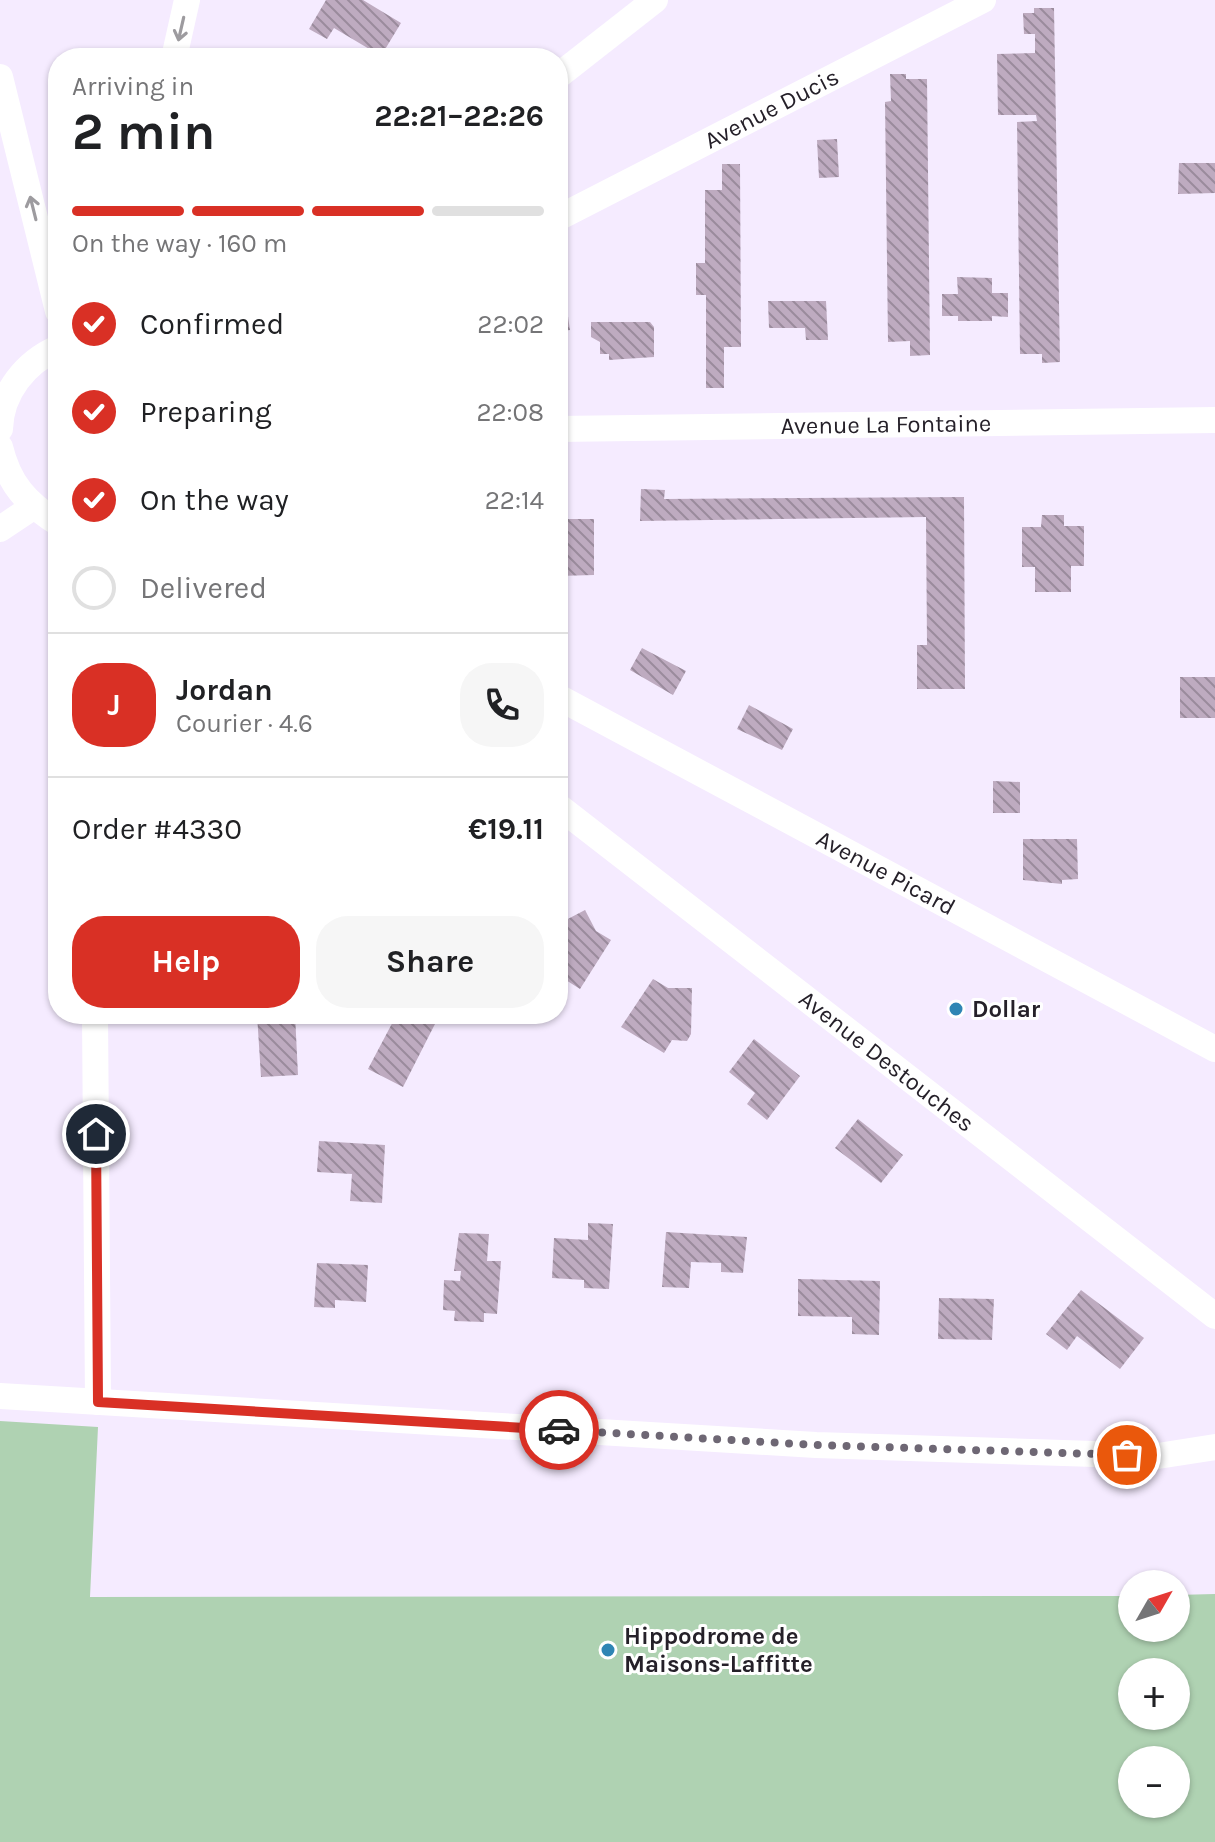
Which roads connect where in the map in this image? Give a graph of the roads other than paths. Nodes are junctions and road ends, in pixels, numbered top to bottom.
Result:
1 (187, 0) edge
2 (655, 0) edge
3 (983, 0) edge
4 (176, 48) edge
5 (568, 68) edge
6 (0, 77) edge
7 (568, 213) edge
8 (48, 271) edge
9 (48, 354) edge
10 (2, 408) edge
11 (1215, 420) edge
12 (568, 429) edge
13 (0, 447) edge
14 (16, 498) edge
15 (48, 517) edge
16 (0, 529) edge
17 (568, 702) edge
18 (568, 814) edge
19 (95, 1024) edge
20 (1215, 1049) edge
21 (1215, 1316) edge
22 (0, 1396) edge
23 (98, 1402) junction
24 (1215, 1447) edge

1 -> 4 street
2 - 5 street
3 - 7 street, Avenue Ducis
8 -> 6 street
9 - 10 street
11 - 12 street, Avenue La Fontaine
13 - 14 street
14 - 15 street
14 - 16 street
17 - 20 street, Avenue Picard
18 - 21 street, Avenue Destouches
19 - 23 street
22 - 23 street
23 - 24 street

